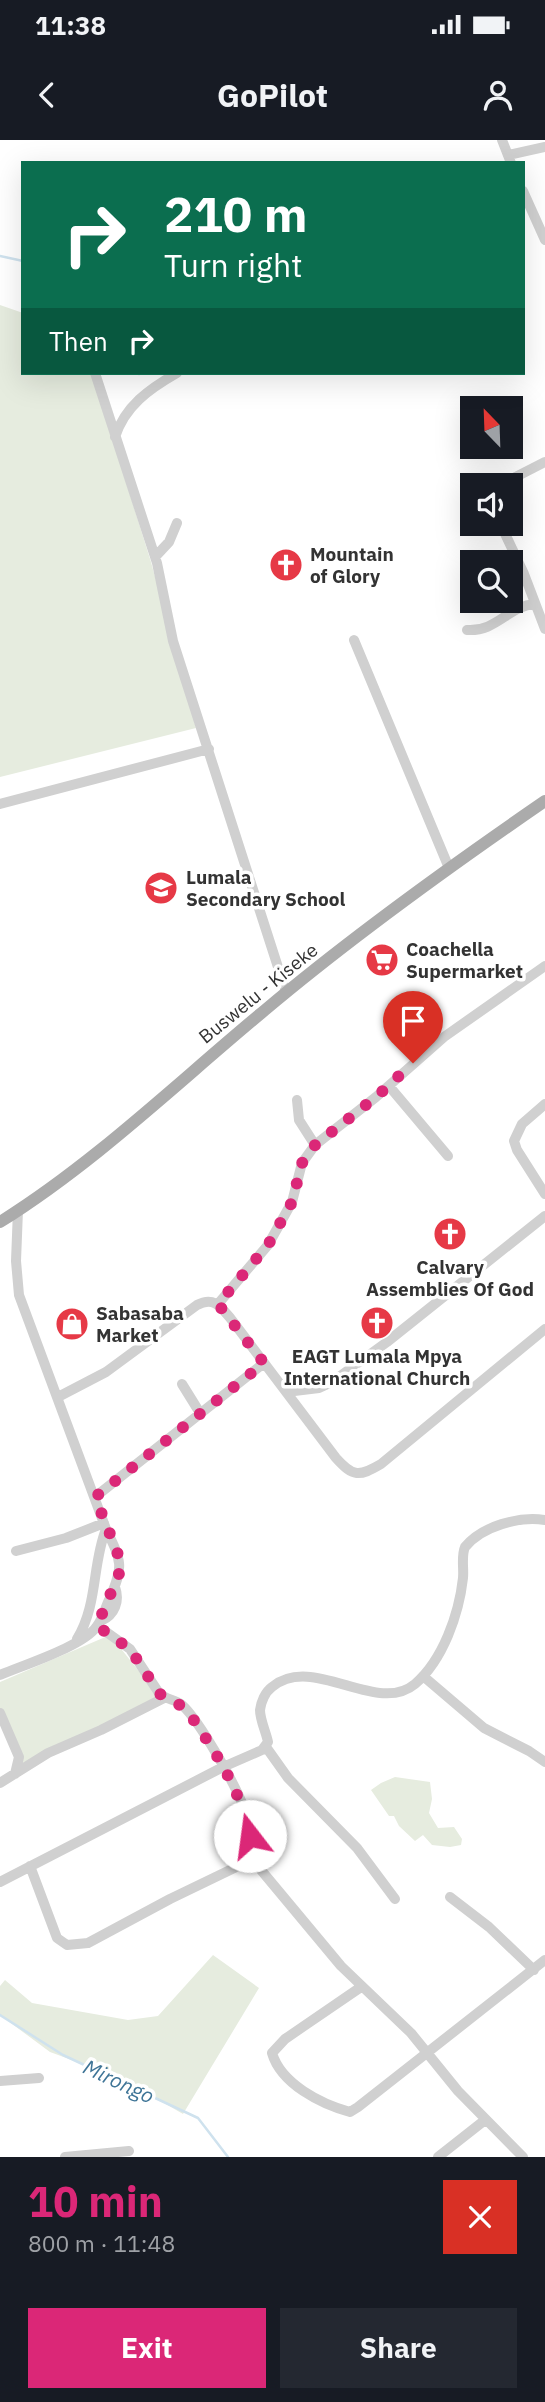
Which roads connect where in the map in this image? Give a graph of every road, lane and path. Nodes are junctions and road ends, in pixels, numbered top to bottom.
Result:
1 (502, 140) edge
2 (545, 147) edge
3 (510, 159) edge
4 (525, 196) edge
5 (545, 240) edge
6 (96, 375) edge
7 (173, 375) edge
8 (115, 438) junction
9 (545, 462) edge
10 (523, 473) edge
11 (177, 523) dead end
12 (506, 536) edge
13 (155, 557) junction
14 (535, 604) junction
15 (545, 629) edge
16 (467, 630) dead end
17 (354, 640) dead end
18 (209, 749) junction
19 (545, 801) edge
20 (0, 804) edge
21 (449, 868) junction
22 (545, 966) edge
23 (286, 992) junction
24 (389, 1086) junction
25 (297, 1100) dead end
26 (545, 1104) edge
27 (315, 1145) junction
28 (448, 1156) dead end
29 (545, 1194) edge
30 (18, 1210) junction
31 (545, 1216) edge
32 (0, 1222) edge
33 (218, 1304) junction
34 (545, 1329) edge
35 (264, 1363) junction
36 (182, 1384) dead end
37 (286, 1392) junction
38 (58, 1397) junction
39 (200, 1413) junction
40 (95, 1497) junction
41 (545, 1520) edge
42 (105, 1525) junction
43 (16, 1551) dead end
44 (98, 1624) junction
45 (74, 1643) junction
46 (0, 1675) edge
47 (423, 1676) junction
48 (164, 1698) junction
49 (0, 1713) edge
50 (266, 1747) junction
51 (545, 1762) edge
52 (223, 1767) junction
53 (15, 1775) junction
54 (0, 1783) edge
55 (255, 1858) junction
56 (30, 1866) junction
57 (0, 1882) edge
58 (450, 1897) dead end
59 (396, 1899) dead end
60 (545, 1960) edge
61 (534, 1970) junction
62 (361, 1987) junction
63 (427, 2053) junction
64 (39, 2078) dead end
65 (0, 2081) edge
66 (485, 2120) junction
67 (129, 2151) dead end
68 (65, 2157) edge
69 (438, 2157) edge
70 (523, 2157) edge

1 - 3 street
2 - 3 street
4 - 5 street
6 - 8 street
7 - 8 street
8 - 13 street
9 - 10 street
11 - 13 street
12 - 14 street
13 - 18 street
14 - 15 street
14 - 16 street
17 - 21 street
18 - 20 street
18 - 23 street
19 - 21 main road, Buswelu - Kiseke
21 - 23 main road, Buswelu - Kiseke
22 - 24 street
23 - 30 main road, Buswelu - Kiseke
24 - 27 street
24 - 28 street
25 - 27 street
26 - 29 street
27 - 33 street
30 - 32 main road, Buswelu - Kiseke
30 - 38 street
31 - 37 street
33 - 35 street
33 - 38 street
34 - 37 street
35 - 37 street
35 - 39 street
36 - 39 street
38 - 40 street
39 - 40 street
40 - 42 street
41 - 47 street
42 - 43 street
42 - 44 street
42 - 45 street
44 - 45 street
44 - 48 street
45 - 46 street
47 - 50 street
47 - 51 street
48 - 52 street
48 - 53 street
49 - 53 street
50 - 52 street
50 - 59 street
52 - 55 street
52 - 56 street
53 - 54 street
55 - 56 street
55 - 62 street
56 - 57 street
58 - 61 street
60 - 61 street
61 - 63 street
62 - 63 street
62 - 63 street
63 - 66 street
64 - 65 street
66 - 69 street
66 - 70 street
67 - 68 street

